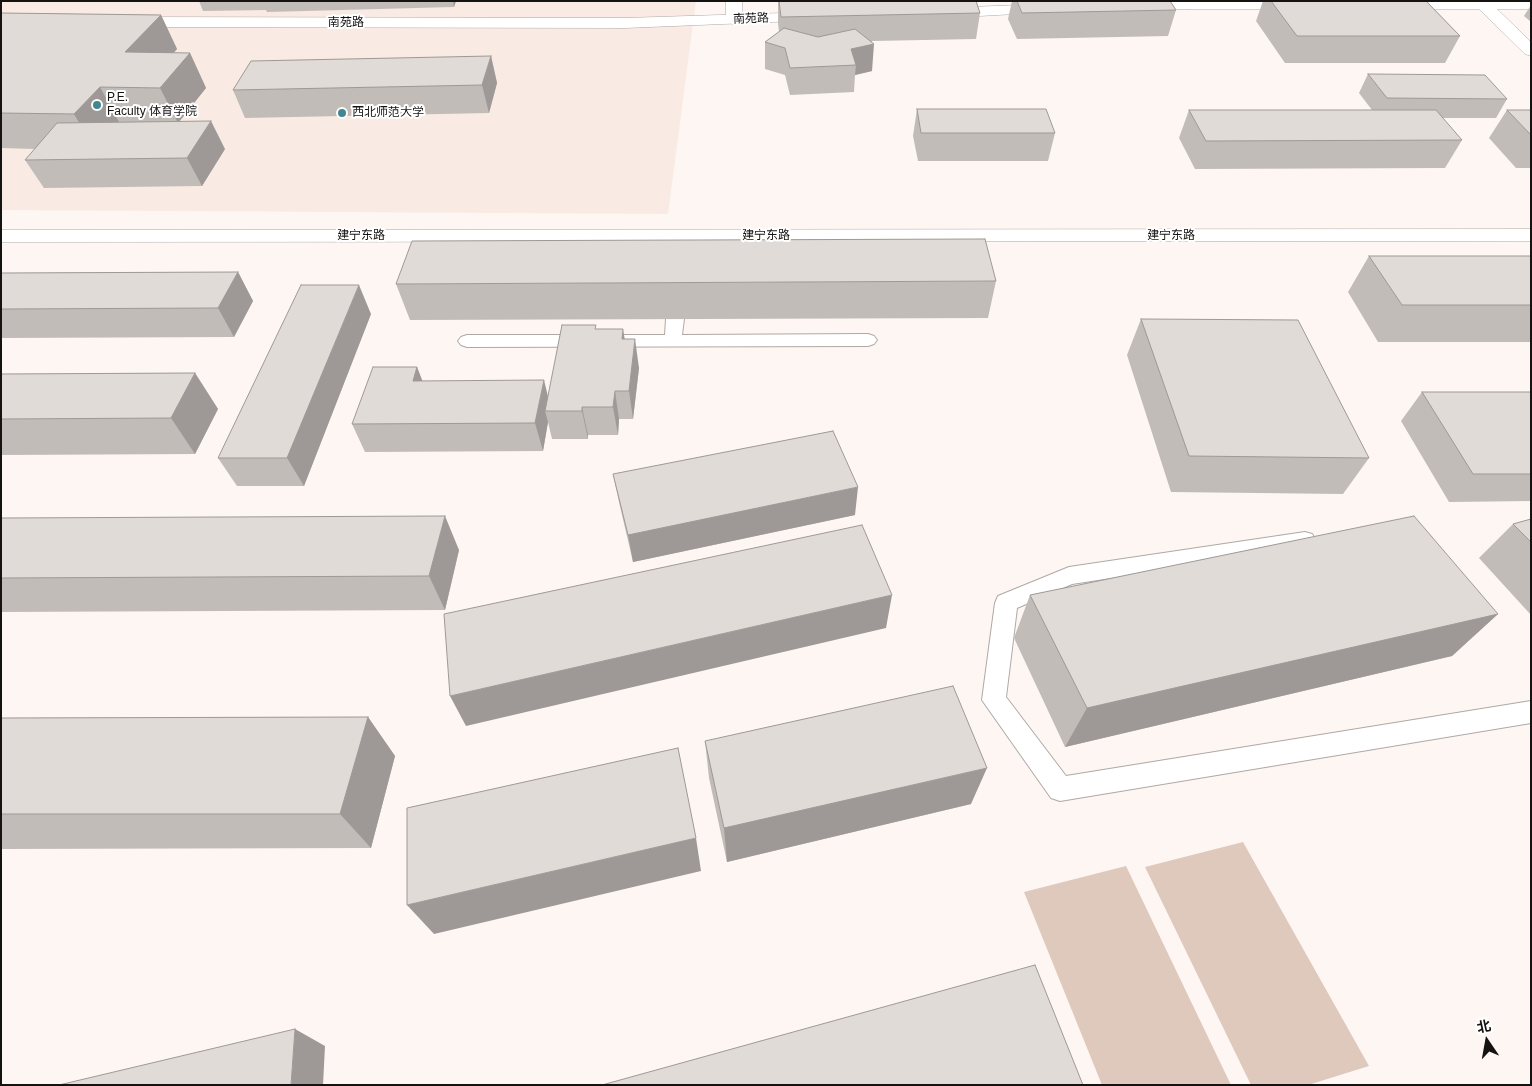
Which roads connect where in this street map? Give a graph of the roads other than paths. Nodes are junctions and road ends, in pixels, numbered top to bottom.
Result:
1 (734, 1) edge
2 (1188, 3) edge
3 (1456, 3) edge
4 (1318, 4) edge
5 (1378, 4) edge
6 (1483, 4) junction
7 (1531, 4) edge
8 (1120, 7) edge
9 (190, 8) dead end
10 (1060, 9) edge
11 (932, 13) edge
12 (833, 16) edge
13 (734, 20) junction
14 (110, 22) edge
15 (179, 22) junction
16 (1531, 51) edge
17 (1531, 235) edge
18 (1, 236) edge
19 (675, 319) dead end
20 (672, 340) junction
21 (868, 340) dead end
22 (467, 341) dead end
23 (1325, 537) edge
24 (1531, 712) edge

1 - 13 street
2 - 4 street
2 - 8 street
3 - 5 street
3 - 6 street
6 - 7 street
6 - 16 street
9 - 15 street
10 - 11 street
12 - 13 street, 南苑路
13 - 15 street, 南苑路
14 - 15 street, 南苑路
17 - 18 street, 建宁东路
19 - 20 lane
20 - 21 lane
20 - 22 lane
23 - 24 lane

